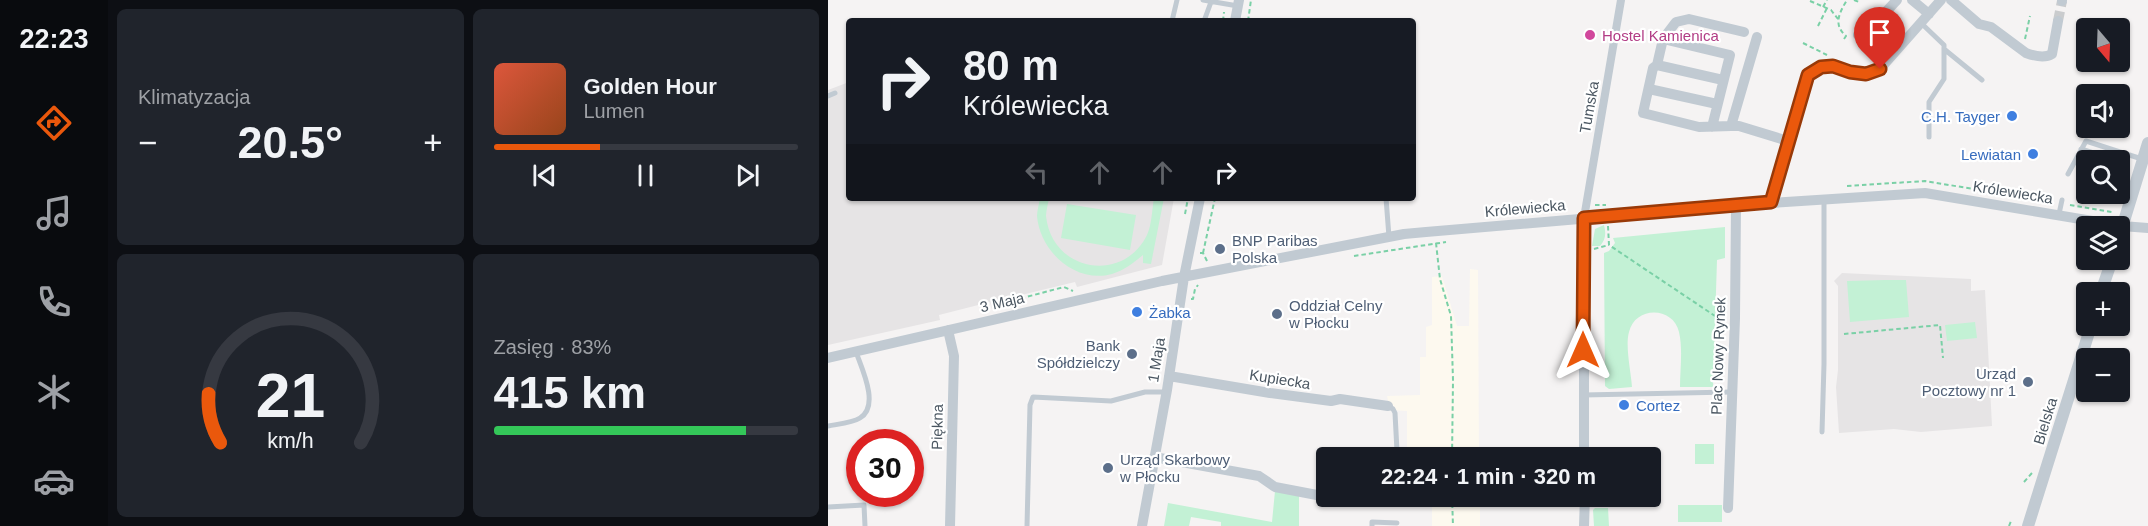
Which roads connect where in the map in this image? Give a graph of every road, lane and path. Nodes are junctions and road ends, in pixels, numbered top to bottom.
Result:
1 (1177, 0) edge
2 (1203, 0) edge
3 (1251, 0) edge
4 (1621, 0) edge
5 (1818, 0) edge
6 (1827, 0) edge
7 (1847, 0) edge
8 (1854, 0) edge
9 (1897, 0) edge
10 (1912, 0) edge
11 (1941, 0) edge
12 (1951, 0) edge
13 (1810, 1) edge
14 (1211, 2) junction
15 (1859, 2) dead end
16 (1238, 3) edge
17 (1816, 4) junction
18 (1825, 8) junction
19 (1929, 14) junction
20 (1173, 18) edge
21 (1205, 18) edge
22 (1236, 18) edge
23 (1248, 18) edge
24 (2024, 18) dead end
25 (1838, 19) junction
26 (2058, 21) tunnel mouth
27 (1921, 23) junction
28 (1818, 26) dead end
29 (1744, 32) dead end
30 (1858, 35) dead end
31 (1757, 37) dead end
32 (1663, 39) junction
33 (1844, 39) dead end
34 (1803, 43) dead end
35 (1944, 49) junction
36 (2023, 51) junction
37 (1832, 58) dead end
38 (1657, 64) junction
39 (1724, 80) junction
40 (1982, 80) dead end
41 (1648, 88) junction
42 (835, 93) dead end
43 (828, 96) edge
44 (1717, 104) junction
45 (1731, 126) junction
46 (1712, 127) junction
47 (1929, 137) dead end
48 (1788, 141) junction
49 (2148, 143) edge
50 (2081, 149) junction
51 (2084, 150) edge
52 (2114, 150) edge
53 (2130, 155) edge
54 (2143, 160) junction
55 (2068, 174) dead end
56 (1824, 199) junction
57 (2062, 200) dead end
58 (1199, 201) edge
59 (1214, 201) edge
60 (1386, 201) edge
61 (1771, 202) junction
62 (1736, 205) junction
63 (1586, 206) junction
64 (2059, 214) junction
65 (1607, 216) junction
66 (2125, 216) edge
67 (1584, 218) junction
68 (2076, 218) edge
69 (2148, 228) edge
70 (2130, 229) edge
71 (1389, 237) junction
72 (1447, 242) dead end
73 (1436, 243) junction
74 (1609, 245) junction
75 (1583, 250) junction
76 (1203, 253) dead end
77 (1349, 257) dead end
78 (1184, 277) junction
79 (1205, 284) dead end
80 (1182, 298) junction
81 (1735, 318) junction
82 (948, 330) junction
83 (1844, 334) dead end
84 (2088, 336) edge
85 (856, 352) junction
86 (828, 358) edge
87 (1943, 358) dead end
88 (1169, 376) junction
89 (1166, 392) junction
90 (1731, 392) junction
91 (1583, 395) junction
92 (1388, 406) joint
93 (828, 426) edge
94 (1822, 432) dead end
95 (1397, 447) edge
96 (1452, 447) edge
97 (1584, 447) edge
98 (1154, 457) junction
99 (1316, 495) edge
100 (828, 507) edge
101 (1452, 507) edge
102 (1585, 507) edge
103 (1728, 508) dead end
104 (2011, 521) dead end
105 (1396, 523) dead end
106 (865, 526) edge
107 (950, 526) edge
108 (1027, 526) edge
109 (1142, 526) edge
110 (1372, 526) edge
111 (1452, 526) edge
112 (1584, 526) edge
113 (2009, 526) edge
114 (2028, 526) edge

1 - 20 lane
2 - 14 lane
3 - 23 path
4 - 63 street, Tumska
5 - 17 path
6 - 18 path
7 - 25 path
8 - 15 path
9 - 30 street
10 - 19 street
11 - 19 street
12 - 36 street
13 - 17 path
14 - 16 lane
14 - 21 lane
16 - 22 street
17 - 18 path
18 - 25 path
18 - 28 path
19 - 27 street
24 - 36 path
25 - 33 path
26 - 36 street
27 - 35 lane
27 - 48 street
29 - 32 street
31 - 45 street
32 - 38 street
32 - 39 street
34 - 37 path
35 - 40 lane
35 - 47 lane
38 - 39 street
38 - 41 street
39 - 44 street
41 - 44 street
41 - 46 street
42 - 43 lane
44 - 46 street
45 - 46 street
45 - 48 street
48 - 61 street
49 - 54 street
50 - 51 lane
50 - 52 lane
50 - 55 lane
53 - 54 lane
54 - 66 street
56 - 61 street, Królewiecka
56 - 64 street, Królewiecka
56 - 94 lane
57 - 64 lane
58 - 78 street, 1 Maja
59 - 76 path
60 - 71 lane
61 - 62 street, Królewiecka
62 - 65 street, Królewiecka
62 - 81 street, Plac Nowy Rynek
63 - 65 path
63 - 67 street, Tumska
64 - 68 street, Królewiecka
65 - 67 street, Królewiecka
65 - 74 path
67 - 71 street, Królewiecka
67 - 75 street
69 - 70 street, Królewiecka
71 - 78 street, Królewiecka
72 - 73 path
73 - 77 path
73 - 96 path
74 - 75 path
74 - 81 path
75 - 91 street
78 - 80 street, 1 Maja
78 - 82 street, 3 Maja
79 - 80 path
80 - 88 street, 1 Maja
81 - 90 street, Plac Nowy Rynek
82 - 85 street, 3 Maja
82 - 107 street, Piękna
83 - 87 path
84 - 114 street, Bielska
85 - 86 street, 3 Maja
85 - 93 lane
88 - 89 street, 1 Maja
88 - 92 street, Kupiecka
89 - 98 street, 1 Maja
89 - 108 lane
90 - 91 lane
90 - 103 street, Plac Nowy Rynek
91 - 97 street
92 - 95 lane
98 - 99 street
98 - 109 street, 1 Maja
100 - 106 lane
101 - 111 path
102 - 112 street
104 - 113 path
105 - 110 lane

